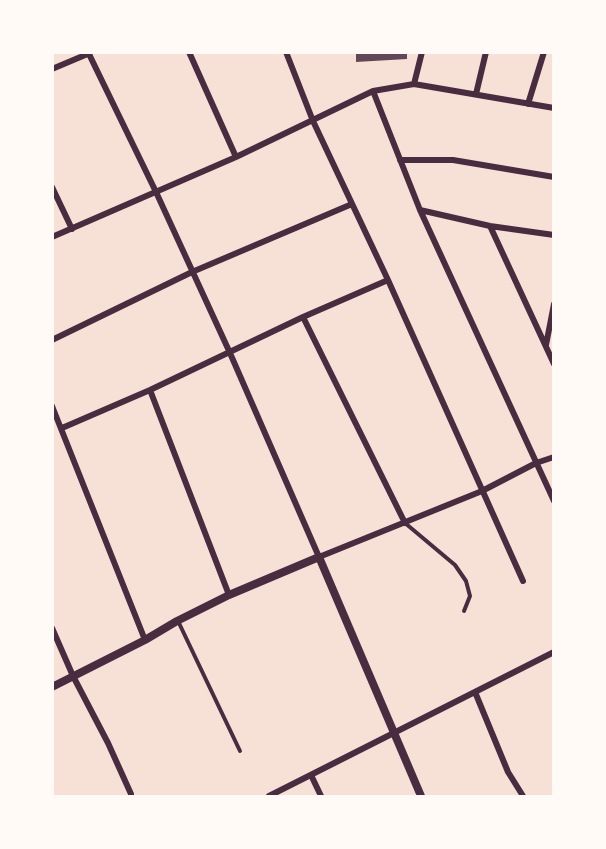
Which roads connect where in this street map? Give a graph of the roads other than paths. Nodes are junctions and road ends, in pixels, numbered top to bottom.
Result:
1 (189, 52) edge
2 (286, 52) edge
3 (422, 52) edge
4 (486, 52) edge
5 (544, 52) edge
6 (89, 53) edge
7 (52, 69) edge
8 (414, 84) junction
9 (373, 91) junction
10 (476, 94) junction
11 (528, 104) junction
12 (554, 108) edge
13 (313, 121) junction
14 (236, 157) junction
15 (400, 160) junction
16 (554, 177) edge
17 (52, 187) edge
18 (156, 192) junction
19 (352, 204) junction
20 (420, 210) junction
21 (490, 226) junction
22 (72, 230) junction
23 (554, 235) edge
24 (52, 237) edge
25 (192, 272) junction
26 (388, 280) junction
27 (554, 304) edge
28 (303, 317) junction
29 (52, 340) edge
30 (546, 345) junction
31 (230, 352) junction
32 (552, 354) edge
33 (554, 364) edge
34 (150, 390) junction
35 (52, 406) edge
36 (62, 429) junction
37 (554, 457) edge
38 (536, 463) junction
39 (482, 490) junction
40 (554, 501) edge
41 (405, 523) junction
42 (319, 557) junction
43 (523, 581) dead end
44 (229, 595) junction
45 (464, 611) dead end
46 (177, 621) junction
47 (52, 628) edge
48 (145, 640) junction
49 (553, 653) edge
50 (74, 676) junction
51 (52, 687) edge
52 (475, 692) junction
53 (393, 734) junction
54 (240, 751) dead end
55 (311, 776) junction
56 (131, 794) dead end
57 (269, 796) edge
58 (321, 796) edge
59 (421, 796) edge
60 (523, 796) edge

1 - 14 street
2 - 13 street
3 - 8 street
4 - 10 street
5 - 11 street
6 - 7 street
6 - 18 street
8 - 9 street
8 - 10 street
9 - 13 street
9 - 15 street
10 - 11 street
11 - 12 street
13 - 14 street
13 - 19 street
14 - 18 street
15 - 16 street
15 - 20 street
17 - 22 street
18 - 22 street
18 - 25 street
19 - 25 street
19 - 26 street
20 - 21 street
20 - 38 street
21 - 23 street
21 - 30 street
22 - 24 street
25 - 29 street
25 - 31 street
26 - 28 street
26 - 39 street
27 - 30 street
28 - 31 street
28 - 41 street
30 - 32 street
31 - 34 street
31 - 42 street
32 - 33 street
34 - 36 street
34 - 44 street
35 - 36 street
36 - 48 street
37 - 38 street
38 - 39 street
38 - 40 street
39 - 41 street
39 - 43 street
41 - 42 street
41 - 45 lane
42 - 44 street
42 - 53 street
44 - 46 street
46 - 48 street
46 - 54 lane
47 - 50 street
48 - 50 street
49 - 52 street
50 - 51 street
50 - 56 street
52 - 53 street
52 - 60 street
53 - 55 street
53 - 59 street
55 - 57 street
55 - 58 street

